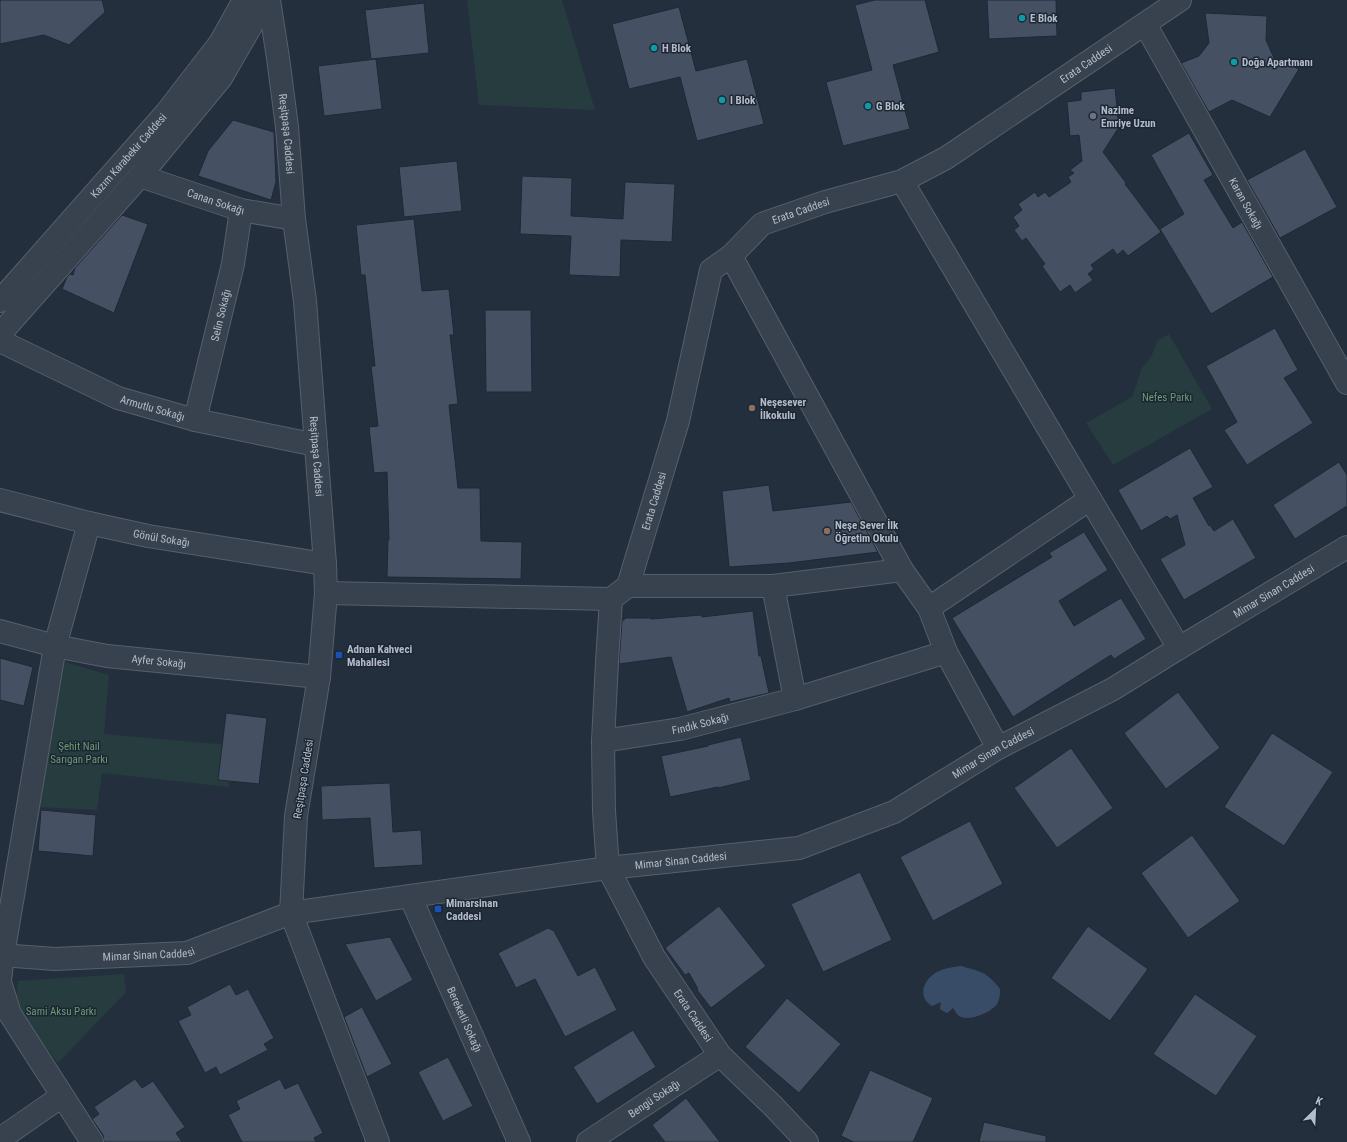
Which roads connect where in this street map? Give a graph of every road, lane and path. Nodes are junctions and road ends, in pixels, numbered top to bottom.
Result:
1 (244, 0) edge
2 (267, 0) edge
3 (1180, 0) edge
4 (1145, 24) junction
5 (140, 176) junction
6 (902, 181) junction
7 (241, 210) junction
8 (294, 219) junction
9 (731, 256) junction
10 (0, 300) edge
11 (0, 334) edge
12 (0, 341) edge
13 (1347, 383) edge
14 (195, 420) junction
15 (316, 445) junction
16 (1090, 499) junction
17 (0, 500) edge
18 (89, 523) junction
19 (1342, 557) edge
20 (325, 564) junction
21 (902, 570) junction
22 (773, 586) junction
23 (326, 593) junction
24 (620, 593) junction
25 (929, 608) junction
26 (0, 631) edge
27 (55, 646) junction
28 (1179, 648) junction
29 (946, 652) junction
30 (319, 677) junction
31 (795, 699) junction
32 (604, 741) junction
33 (998, 748) junction
34 (608, 868) junction
35 (410, 896) junction
36 (291, 914) junction
37 (1, 955) edge
38 (0, 981) edge
39 (720, 1055) junction
40 (62, 1096) junction
41 (0, 1139) edge
42 (92, 1142) edge
43 (378, 1142) edge
44 (519, 1142) edge
45 (588, 1142) edge
46 (807, 1142) edge

1 - 10 street, Kazım Karabekir Caddesi
2 - 5 street
2 - 8 street, Reşitpaşa Caddesi
3 - 4 street, Erata Caddesi
4 - 6 street, Erata Caddesi
4 - 13 street, Karan Sokağı
5 - 7 street, Canan Sokağı
5 - 11 street
6 - 9 street, Erata Caddesi
6 - 16 street
7 - 8 street, Canan Sokağı
7 - 14 street, Selin Sokağı
8 - 15 street, Reşitpaşa Caddesi
9 - 21 street
9 - 24 street, Erata Caddesi
12 - 14 street, Armutlu Sokağı
14 - 15 street, Armutlu Sokağı
15 - 20 street, Reşitpaşa Caddesi
16 - 25 street
16 - 28 street
17 - 18 street, Gönül Sokağı
18 - 20 street, Gönül Sokağı
18 - 27 street
19 - 28 street, Mimar Sinan Caddesi
20 - 23 street, Reşitpaşa Caddesi
21 - 22 street
21 - 25 street
22 - 24 street
22 - 31 street
23 - 24 street
23 - 30 street, Reşitpaşa Caddesi
24 - 32 street, Erata Caddesi
25 - 29 street
26 - 27 street, Ayfer Sokağı
27 - 30 street, Ayfer Sokağı
27 - 37 street
28 - 33 street, Mimar Sinan Caddesi
29 - 31 street, Fındık Sokağı
29 - 33 street
30 - 36 street, Reşitpaşa Caddesi
31 - 32 street, Fındık Sokağı
32 - 34 street, Erata Caddesi
33 - 34 street, Mimar Sinan Caddesi
34 - 35 street, Mimar Sinan Caddesi
34 - 39 street, Erata Caddesi
35 - 36 street, Mimar Sinan Caddesi
35 - 44 street, Bereketli Sokağı
36 - 37 street, Mimar Sinan Caddesi
36 - 43 street
37 - 38 street
38 - 40 street
39 - 45 street, Bengü Sokağı
39 - 46 street, Erata Caddesi
40 - 41 street
40 - 42 street

